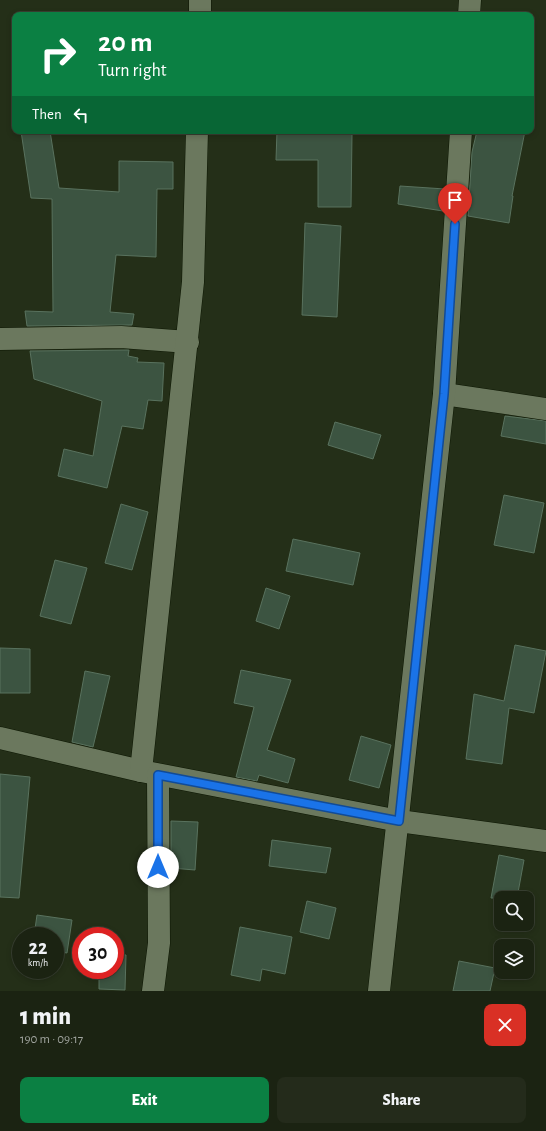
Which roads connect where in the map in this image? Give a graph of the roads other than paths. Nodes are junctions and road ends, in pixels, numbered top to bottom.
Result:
1 (200, 0) edge
2 (470, 0) edge
3 (200, 12) edge
4 (469, 12) edge
5 (197, 134) edge
6 (461, 134) edge
7 (0, 339) edge
8 (188, 342) junction
9 (444, 394) junction
10 (546, 408) edge
11 (0, 738) edge
12 (149, 773) junction
13 (399, 821) junction
14 (546, 841) edge
15 (153, 991) edge
16 (379, 991) edge

1 - 3 street
2 - 4 street
5 - 8 street
6 - 9 street
7 - 8 street
8 - 12 street
9 - 10 street
9 - 13 street
11 - 12 street
12 - 13 street
12 - 15 street
13 - 14 street
13 - 16 street

